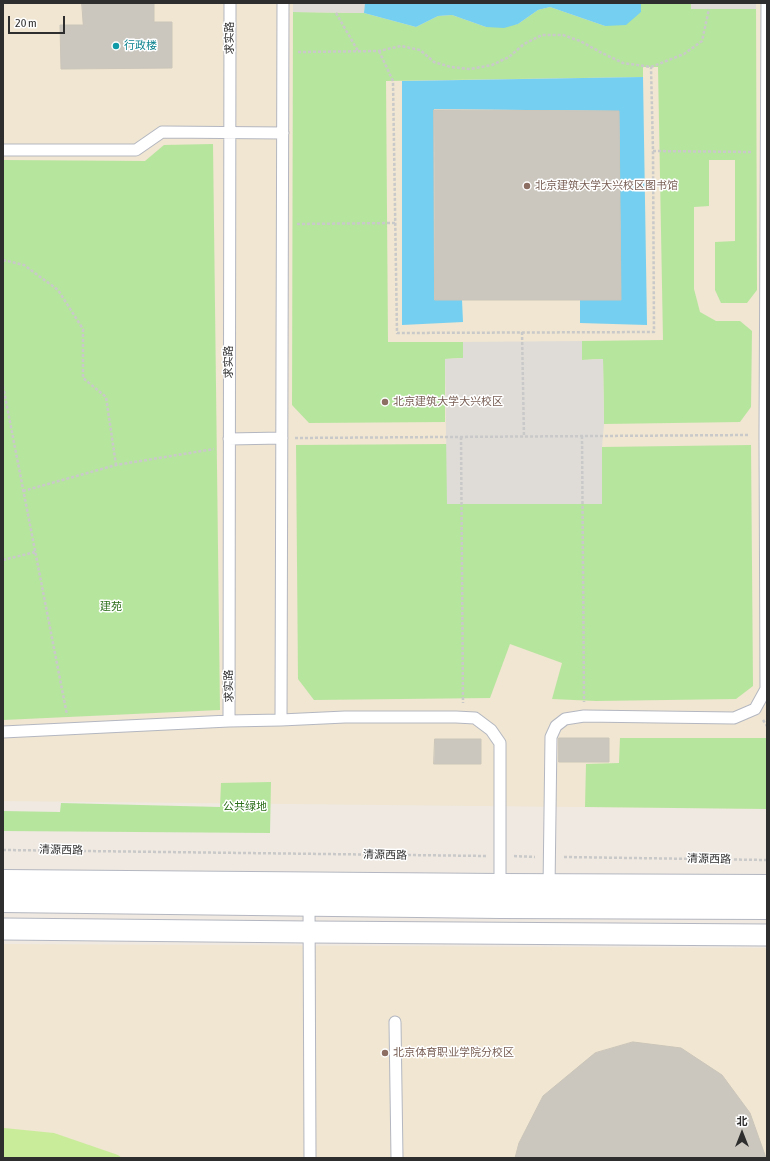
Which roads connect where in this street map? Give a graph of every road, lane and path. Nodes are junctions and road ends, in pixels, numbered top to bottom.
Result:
1 (230, 3) edge
2 (283, 3) edge
3 (767, 4) edge
4 (709, 9) dead end
5 (336, 13) dead end
6 (283, 52) junction
7 (358, 52) junction
8 (379, 52) junction
9 (651, 67) junction
10 (230, 132) junction
11 (283, 133) junction
12 (3, 150) edge
13 (654, 151) junction
14 (766, 152) junction
15 (395, 223) junction
16 (282, 224) junction
17 (3, 260) edge
18 (522, 332) junction
19 (3, 386) edge
20 (766, 435) edge
21 (582, 436) junction
22 (461, 437) junction
23 (524, 437) junction
24 (282, 438) junction
25 (229, 443) junction
26 (116, 465) junction
27 (23, 491) junction
28 (36, 552) junction
29 (3, 560) edge
30 (584, 716) junction
31 (463, 718) junction
32 (281, 720) junction
33 (230, 721) junction
34 (70, 729) junction
35 (3, 732) edge
36 (3, 850) edge
37 (500, 856) junction
38 (549, 857) junction
39 (767, 860) edge
40 (3, 881) edge
41 (549, 885) junction
42 (767, 886) edge
43 (500, 896) junction
44 (3, 901) edge
45 (309, 904) junction
46 (549, 907) junction
47 (767, 908) edge
48 (3, 929) edge
49 (309, 932) junction
50 (767, 935) edge
51 (395, 1022) dead end
52 (310, 1158) edge
53 (397, 1158) edge

1 - 10 lane, 求实路
2 - 6 lane
3 - 14 lane
4 - 9 path
5 - 7 path
6 - 7 path
6 - 11 lane
7 - 8 path
8 - 9 path
8 - 15 path
9 - 13 path
10 - 11 lane
10 - 12 lane
10 - 25 lane, 求实路
11 - 16 lane
13 - 14 path
13 - 18 path
14 - 20 lane
15 - 16 path
15 - 18 path
16 - 24 lane
17 - 26 path
18 - 23 path
19 - 27 path
20 - 21 path
20 - 30 lane
21 - 23 path
21 - 30 path
22 - 23 path
22 - 24 path
22 - 31 path
24 - 25 lane
24 - 32 lane
25 - 26 path
25 - 33 lane, 求实路
26 - 27 path
27 - 28 path
28 - 29 path
28 - 34 path
30 - 38 lane
31 - 32 lane
31 - 37 lane
32 - 33 lane
33 - 34 lane
34 - 35 lane
36 - 37 path, 清源西路
37 - 38 path, 清源西路
37 - 43 lane
38 - 39 path, 清源西路
38 - 41 lane
40 - 43 main road
41 - 42 main road
41 - 43 main road
41 - 46 lane
43 - 45 main road
43 - 46 main road
44 - 45 main road
45 - 49 lane
46 - 47 main road
48 - 49 street
49 - 50 street
49 - 52 lane
51 - 53 lane

